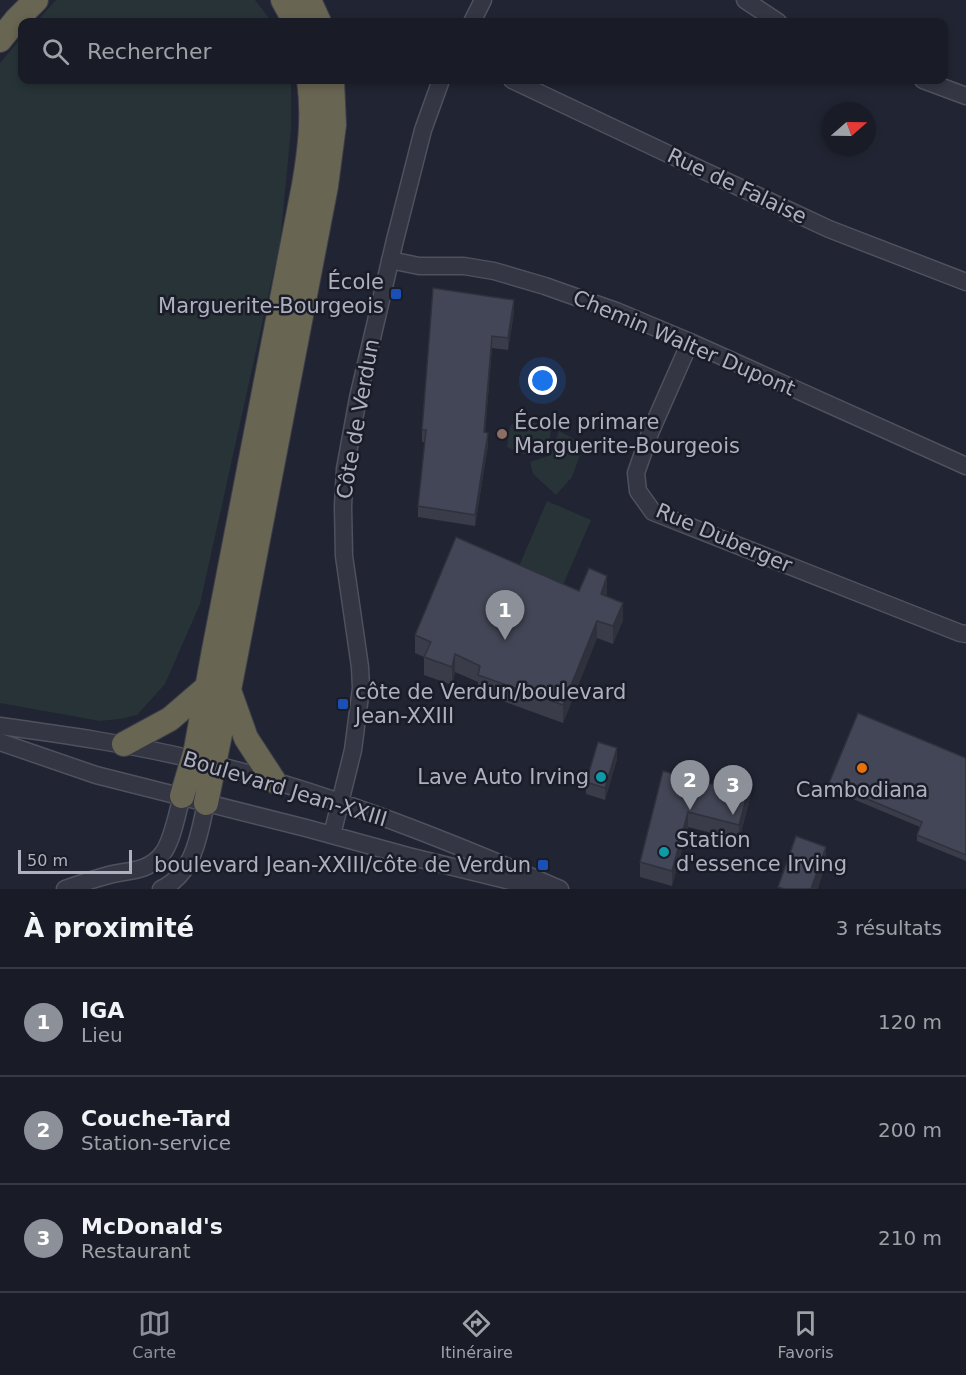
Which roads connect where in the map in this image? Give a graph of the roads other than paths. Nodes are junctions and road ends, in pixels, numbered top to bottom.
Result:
1 (36, 0) edge
2 (283, 0) edge
3 (309, 0) edge
4 (483, 0) edge
5 (745, 0) edge
6 (293, 18) edge
7 (317, 18) edge
8 (474, 18) edge
9 (772, 18) edge
10 (0, 40) edge
11 (309, 84) edge
12 (332, 84) edge
13 (439, 84) edge
14 (520, 84) edge
15 (934, 84) edge
16 (966, 96) edge
17 (390, 260) junction
18 (966, 282) edge
19 (690, 342) junction
20 (966, 466) edge
21 (966, 634) edge
22 (218, 689) junction
23 (0, 726) edge
24 (0, 742) edge
25 (124, 744) junction
26 (203, 762) junction
27 (274, 781) junction
28 (182, 796) junction
29 (340, 802) junction
30 (206, 803) junction
31 (332, 835) junction
32 (65, 889) edge
33 (161, 889) edge
34 (543, 889) edge
35 (560, 889) edge

1 - 10 highway
2 - 6 highway
3 - 7 highway
4 - 8 street
5 - 9 street
11 - 22 highway
12 - 22 highway
13 - 17 street, Côte de Verdun
14 - 18 street, Rue de Falaise
15 - 16 street
17 - 19 street, Chemin Walter Dupont
17 - 29 street, Côte de Verdun
19 - 20 street, Chemin Walter Dupont
19 - 21 street, Rue Duberger
22 - 25 highway
22 - 26 highway
22 - 27 highway
23 - 25 street, Boulevard Jean-XXIII
24 - 28 street, Boulevard Jean-XXIII
25 - 26 street, Boulevard Jean-XXIII
26 - 27 street, Boulevard Jean-XXIII
26 - 28 highway
26 - 30 highway
27 - 29 street, Boulevard Jean-XXIII
28 - 30 street, Boulevard Jean-XXIII
28 - 32 street
29 - 31 street, Côte de Verdun
29 - 35 street, Boulevard Jean-XXIII
30 - 31 street, Boulevard Jean-XXIII
30 - 33 street
31 - 34 street, Boulevard Jean-XXIII

